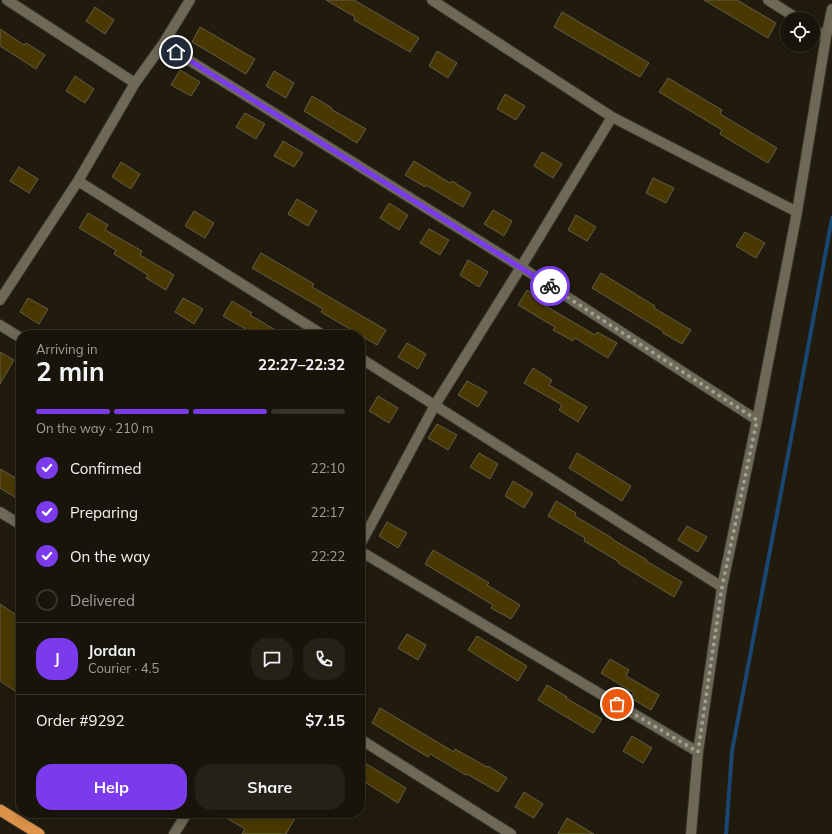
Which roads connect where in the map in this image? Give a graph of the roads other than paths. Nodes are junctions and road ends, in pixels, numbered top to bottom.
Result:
1 (7, 0) edge
2 (190, 0) edge
3 (432, 0) edge
4 (768, 0) edge
5 (832, 9) edge
6 (787, 12) edge
7 (820, 33) edge
8 (826, 37) junction
9 (163, 44) junction
10 (135, 83) junction
11 (612, 117) junction
12 (78, 181) junction
13 (796, 212) junction
14 (521, 267) junction
15 (0, 300) edge
16 (0, 325) edge
17 (315, 330) edge
18 (16, 335) edge
19 (365, 361) edge
20 (435, 405) junction
21 (757, 420) junction
22 (0, 512) edge
23 (16, 522) edge
24 (365, 536) edge
25 (365, 555) edge
26 (722, 587) junction
27 (365, 742) edge
28 (698, 752) junction
29 (0, 810) edge
30 (184, 818) edge
31 (40, 834) edge
32 (174, 834) edge
33 (511, 834) edge
34 (691, 834) edge

1 - 10 street
2 - 9 street
3 - 11 street
4 - 6 street
5 - 8 street
7 - 8 street
8 - 13 street
9 - 10 street
9 - 14 street
10 - 12 street
11 - 13 street
11 - 14 street
12 - 15 street
12 - 17 street
13 - 21 street
14 - 20 street
14 - 21 street
16 - 18 street
19 - 20 street
20 - 24 street
20 - 26 street
21 - 26 street
22 - 23 street
25 - 28 street
26 - 28 street
27 - 33 street
28 - 34 street
29 - 31 highway
30 - 32 street

